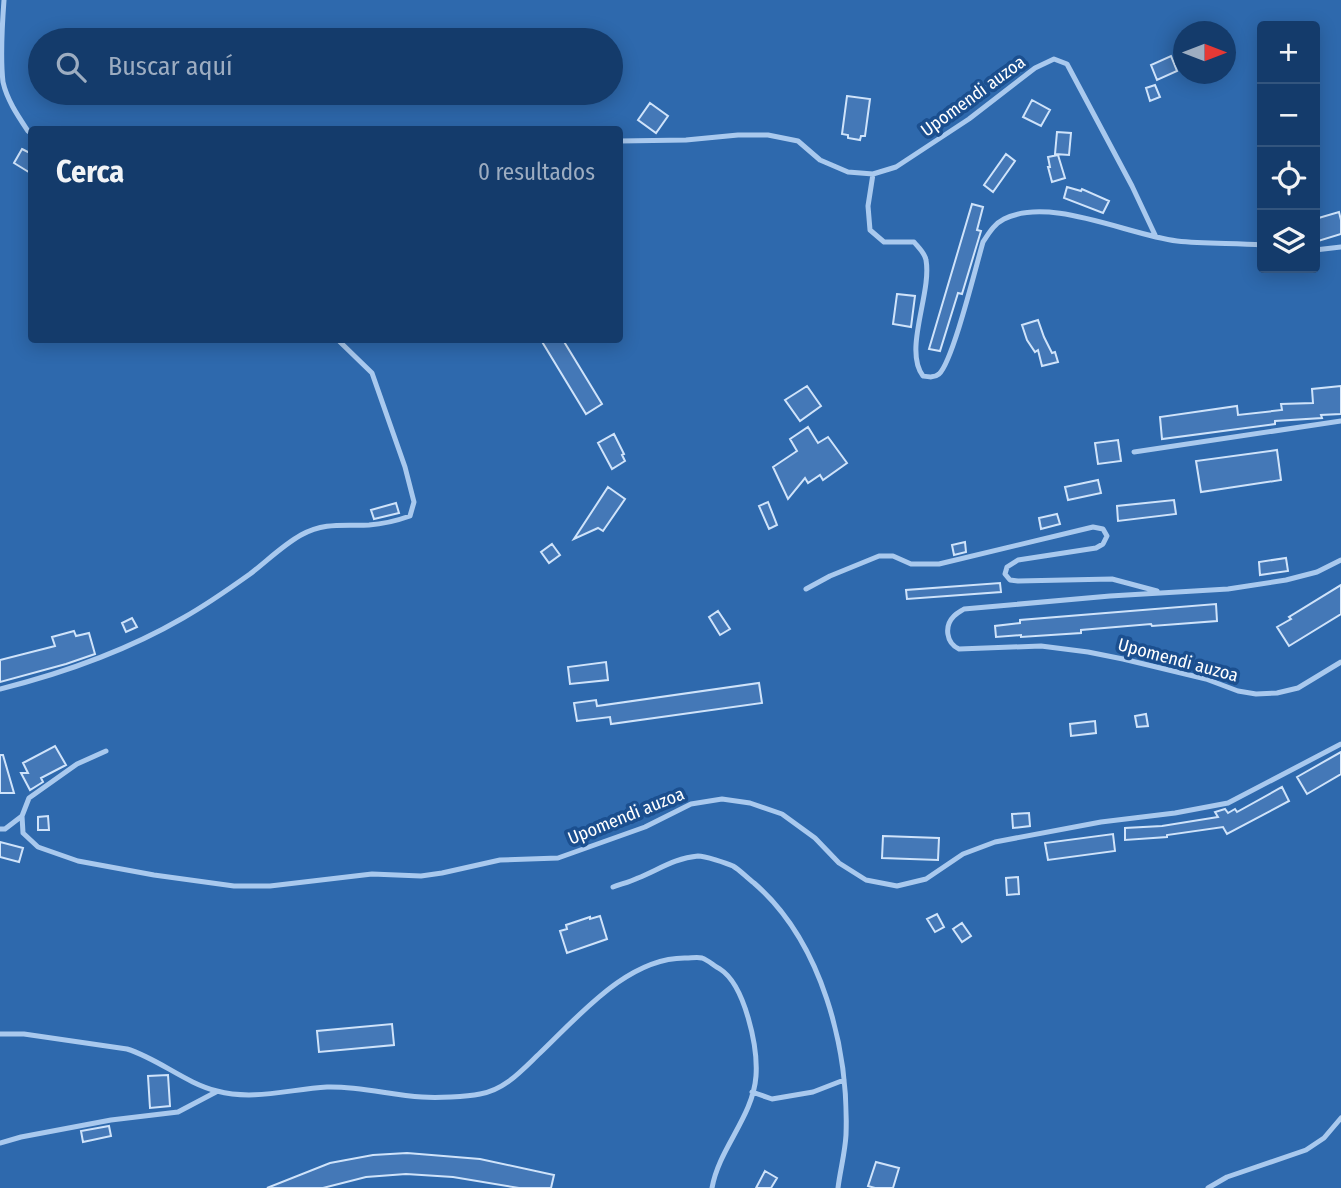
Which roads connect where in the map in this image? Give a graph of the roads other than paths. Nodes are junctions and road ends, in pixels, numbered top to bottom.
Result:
1 (5, 0) edge
2 (28, 131) edge
3 (623, 141) edge
4 (873, 174) junction
5 (1156, 237) junction
6 (1257, 246) edge
7 (1341, 247) edge
8 (1320, 249) edge
9 (341, 343) edge
10 (1341, 421) edge
11 (1133, 453) dead end
12 (1341, 560) edge
13 (806, 589) dead end
14 (1163, 592) junction
15 (1341, 662) edge
16 (0, 689) edge
17 (1341, 744) edge
18 (106, 751) dead end
19 (22, 816) junction
20 (0, 830) edge
21 (613, 887) dead end
22 (0, 1034) edge
23 (844, 1080) junction
24 (217, 1091) junction
25 (752, 1092) junction
26 (1341, 1118) edge
27 (0, 1143) edge
28 (712, 1188) edge
29 (838, 1188) edge
30 (1208, 1188) edge

1 - 2 lane
3 - 4 lane
4 - 5 lane, Upomendi auzoa
4 - 5 lane
5 - 6 lane
7 - 8 lane
9 - 16 lane
10 - 11 lane
12 - 14 lane, Upomendi auzoa
13 - 14 lane, Upomendi auzoa
14 - 15 lane, Upomendi auzoa
17 - 19 lane, Upomendi auzoa
18 - 19 lane
19 - 20 lane
21 - 23 lane
22 - 24 lane
23 - 25 lane
23 - 29 lane
24 - 25 lane
24 - 27 lane
25 - 28 lane
26 - 30 lane

